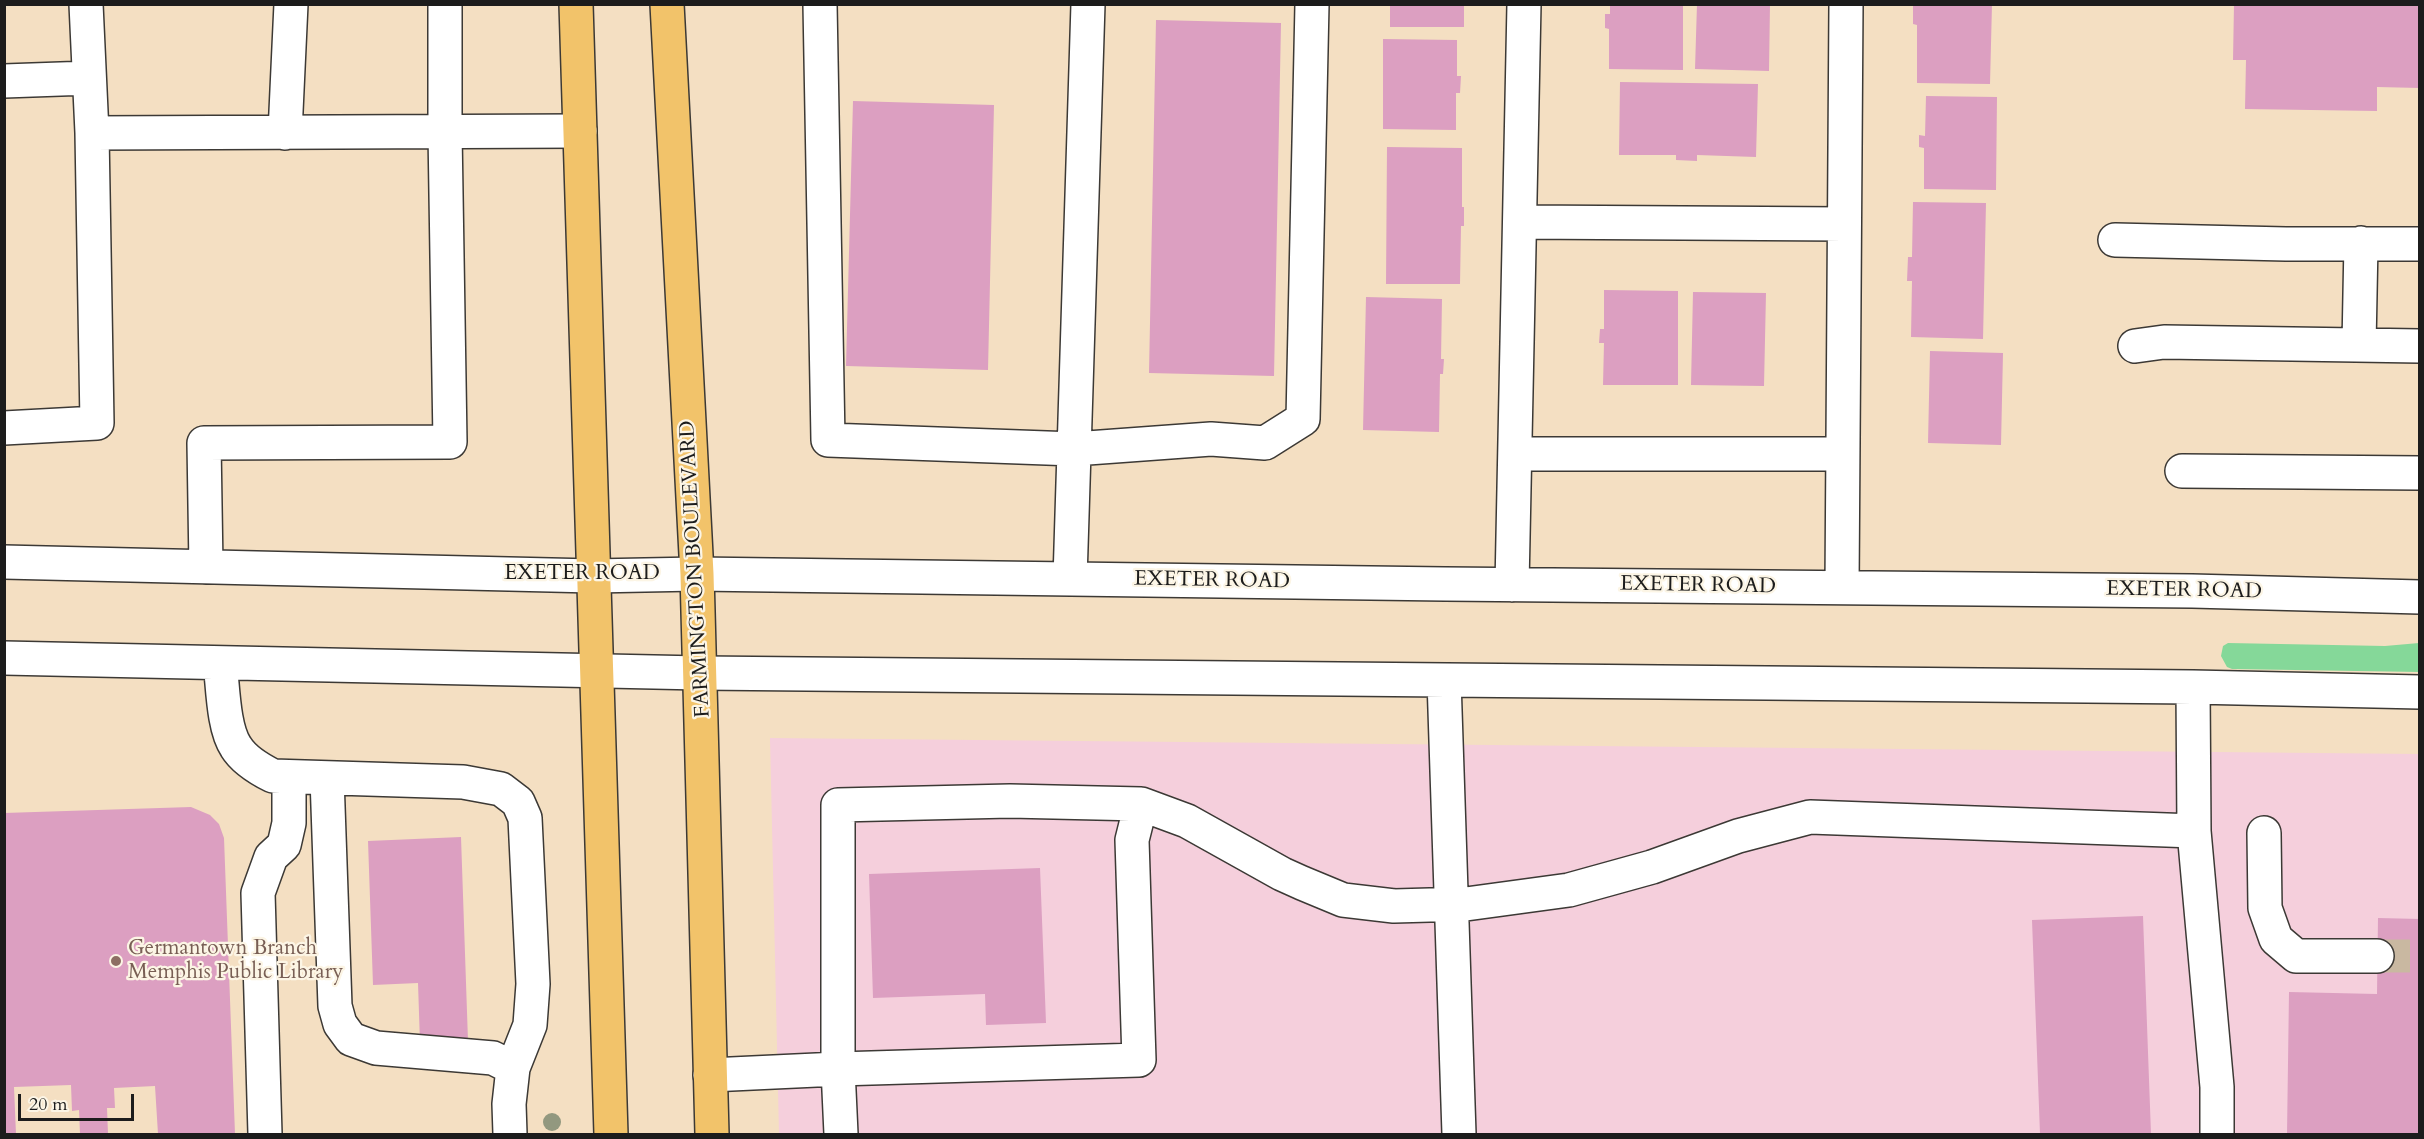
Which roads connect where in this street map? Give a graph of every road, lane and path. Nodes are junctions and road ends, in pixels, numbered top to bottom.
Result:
1 (86, 4) edge
2 (291, 4) edge
3 (446, 4) edge
4 (576, 4) edge
5 (667, 4) edge
6 (820, 4) edge
7 (1089, 4) edge
8 (1312, 4) edge
9 (1524, 4) edge
10 (1846, 4) edge
11 (89, 78) junction
12 (4, 81) edge
13 (580, 131) junction
14 (445, 132) junction
15 (285, 133) junction
16 (92, 134) junction
17 (1520, 222) junction
18 (1844, 224) junction
19 (2115, 240) dead end
20 (2361, 243) junction
21 (2420, 244) edge
22 (2359, 345) junction
23 (2135, 346) dead end
24 (2420, 346) edge
25 (4, 428) edge
26 (1074, 449) junction
27 (1515, 454) junction
28 (1842, 454) junction
29 (2182, 471) dead end
30 (2420, 473) edge
31 (4, 562) edge
32 (206, 567) junction
33 (697, 574) junction
34 (593, 576) junction
35 (1070, 579) junction
36 (1512, 585) junction
37 (1842, 587) junction
38 (2420, 597) edge
39 (4, 658) edge
40 (220, 663) junction
41 (597, 672) junction
42 (700, 673) junction
43 (1444, 680) junction
44 (2193, 687) junction
45 (2420, 692) edge
46 (289, 777) junction
47 (327, 778) junction
48 (1141, 804) junction
49 (2194, 831) junction
50 (2264, 832) dead end
51 (1450, 904) junction
52 (2377, 956) tunnel mouth
53 (513, 1068) junction
54 (838, 1069) junction
55 (710, 1075) junction
56 (265, 1134) edge
57 (510, 1134) edge
58 (611, 1134) edge
59 (712, 1134) edge
60 (841, 1134) edge
61 (1459, 1134) edge
62 (2217, 1134) edge

1 - 11 street
2 - 15 street
3 - 14 street
4 - 13 main road
5 - 33 main road, FARMINGTON BOULEVARD
6 - 26 street
7 - 26 street
8 - 26 street
9 - 17 street
10 - 18 street
11 - 12 street
11 - 16 street
13 - 14 street
13 - 34 main road
14 - 15 street
14 - 32 street
15 - 16 street
16 - 25 street
17 - 18 street
17 - 27 street
18 - 28 street
19 - 20 street
20 - 21 street
20 - 22 street
22 - 23 street
22 - 24 street
26 - 35 street
27 - 28 street
27 - 36 street
28 - 37 street
29 - 30 street
31 - 32 street, EXETER ROAD
32 - 34 street, EXETER ROAD
33 - 34 street, EXETER ROAD
33 - 35 street, EXETER ROAD
33 - 42 main road, FARMINGTON BOULEVARD
34 - 41 main road
35 - 36 street, EXETER ROAD
36 - 37 street, EXETER ROAD
37 - 38 street, EXETER ROAD
39 - 40 street
40 - 41 street
40 - 46 street
41 - 42 street
41 - 58 main road
42 - 43 street
42 - 55 main road, FARMINGTON BOULEVARD
43 - 44 street
43 - 51 street
44 - 45 street
44 - 49 street
46 - 47 street
46 - 56 street
47 - 53 street
47 - 53 street
48 - 51 street
48 - 54 street
48 - 54 street
49 - 51 street
49 - 62 street
50 - 52 street
51 - 61 street
53 - 57 street
54 - 55 street
54 - 60 street
55 - 59 main road, FARMINGTON BOULEVARD

